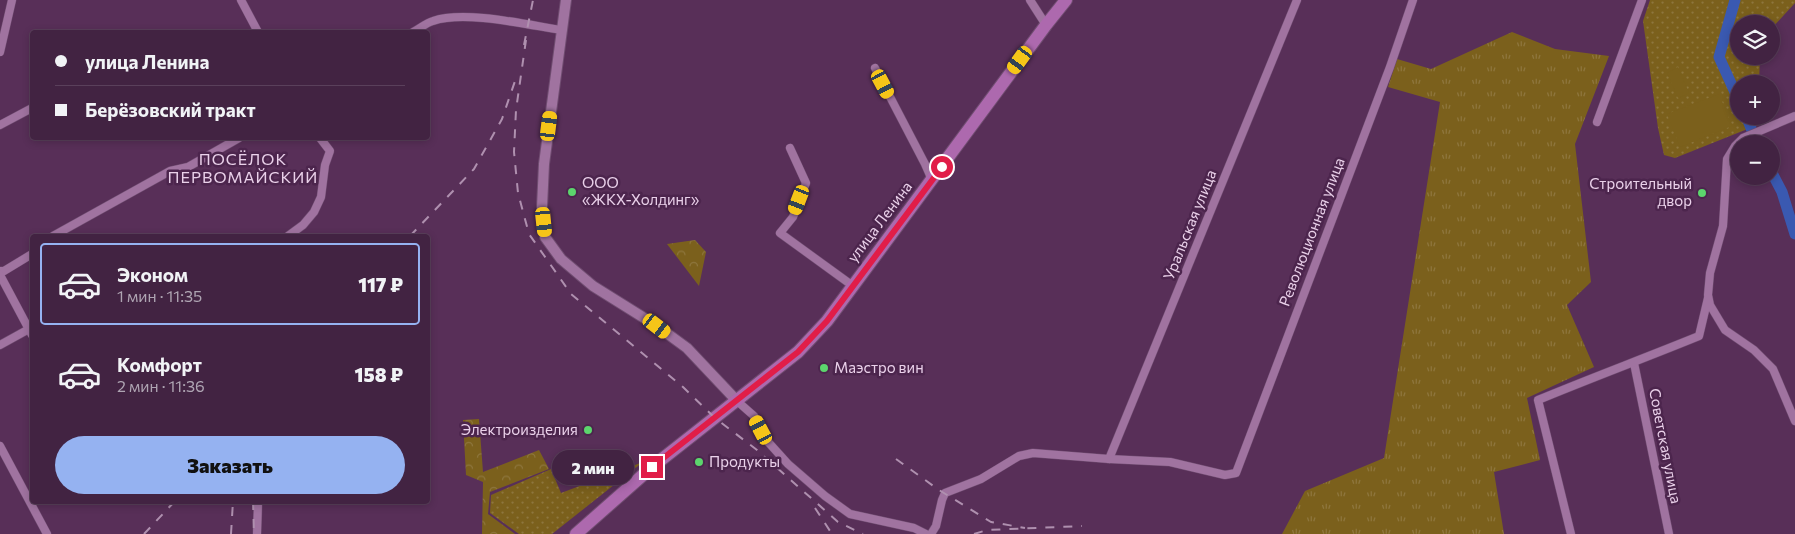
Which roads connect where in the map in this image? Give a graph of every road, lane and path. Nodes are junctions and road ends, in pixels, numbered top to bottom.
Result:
1 (12, 0) edge
2 (241, 0) edge
3 (566, 0) edge
4 (1030, 0) edge
5 (1066, 0) edge
6 (1297, 0) edge
7 (1413, 0) edge
8 (1642, 0) edge
9 (1046, 24) junction
10 (257, 30) edge
11 (415, 30) edge
12 (562, 30) junction
13 (0, 52) edge
14 (875, 68) dead end
15 (30, 109) edge
16 (1794, 116) edge
17 (1597, 122) dead end
18 (0, 125) edge
19 (235, 140) edge
20 (322, 140) edge
21 (790, 148) dead end
22 (932, 180) junction
23 (56, 234) edge
24 (291, 234) edge
25 (30, 255) edge
26 (0, 270) edge
27 (0, 275) edge
28 (853, 286) junction
29 (1708, 295) junction
30 (30, 330) edge
31 (30, 332) edge
32 (0, 345) edge
33 (1634, 363) junction
34 (737, 401) junction
35 (1795, 421) edge
36 (0, 446) edge
37 (1109, 459) junction
38 (30, 500) edge
39 (32, 504) edge
40 (258, 504) edge
41 (47, 534) edge
42 (257, 534) edge
43 (576, 534) edge
44 (926, 534) edge
45 (931, 534) edge
46 (1571, 534) edge
47 (1669, 534) edge

1 - 13 street
2 - 10 street
3 - 12 street
4 - 9 street
5 - 9 main road, улица Ленина
6 - 37 street, Уральская улица
7 - 37 street, Революционная улица
8 - 17 street
9 - 22 main road, улица Ленина
11 - 12 street
12 - 34 street
14 - 22 street
15 - 18 street
16 - 29 street
19 - 23 street
20 - 24 street
21 - 28 street
22 - 28 main road, улица Ленина
25 - 26 street
27 - 30 street
28 - 34 main road, улица Ленина
29 - 33 street
29 - 35 street
31 - 32 street
33 - 46 street
33 - 47 street, Советская улица
34 - 43 main road, улица Ленина
34 - 44 street
36 - 38 street
37 - 45 street
39 - 41 street
40 - 42 street

